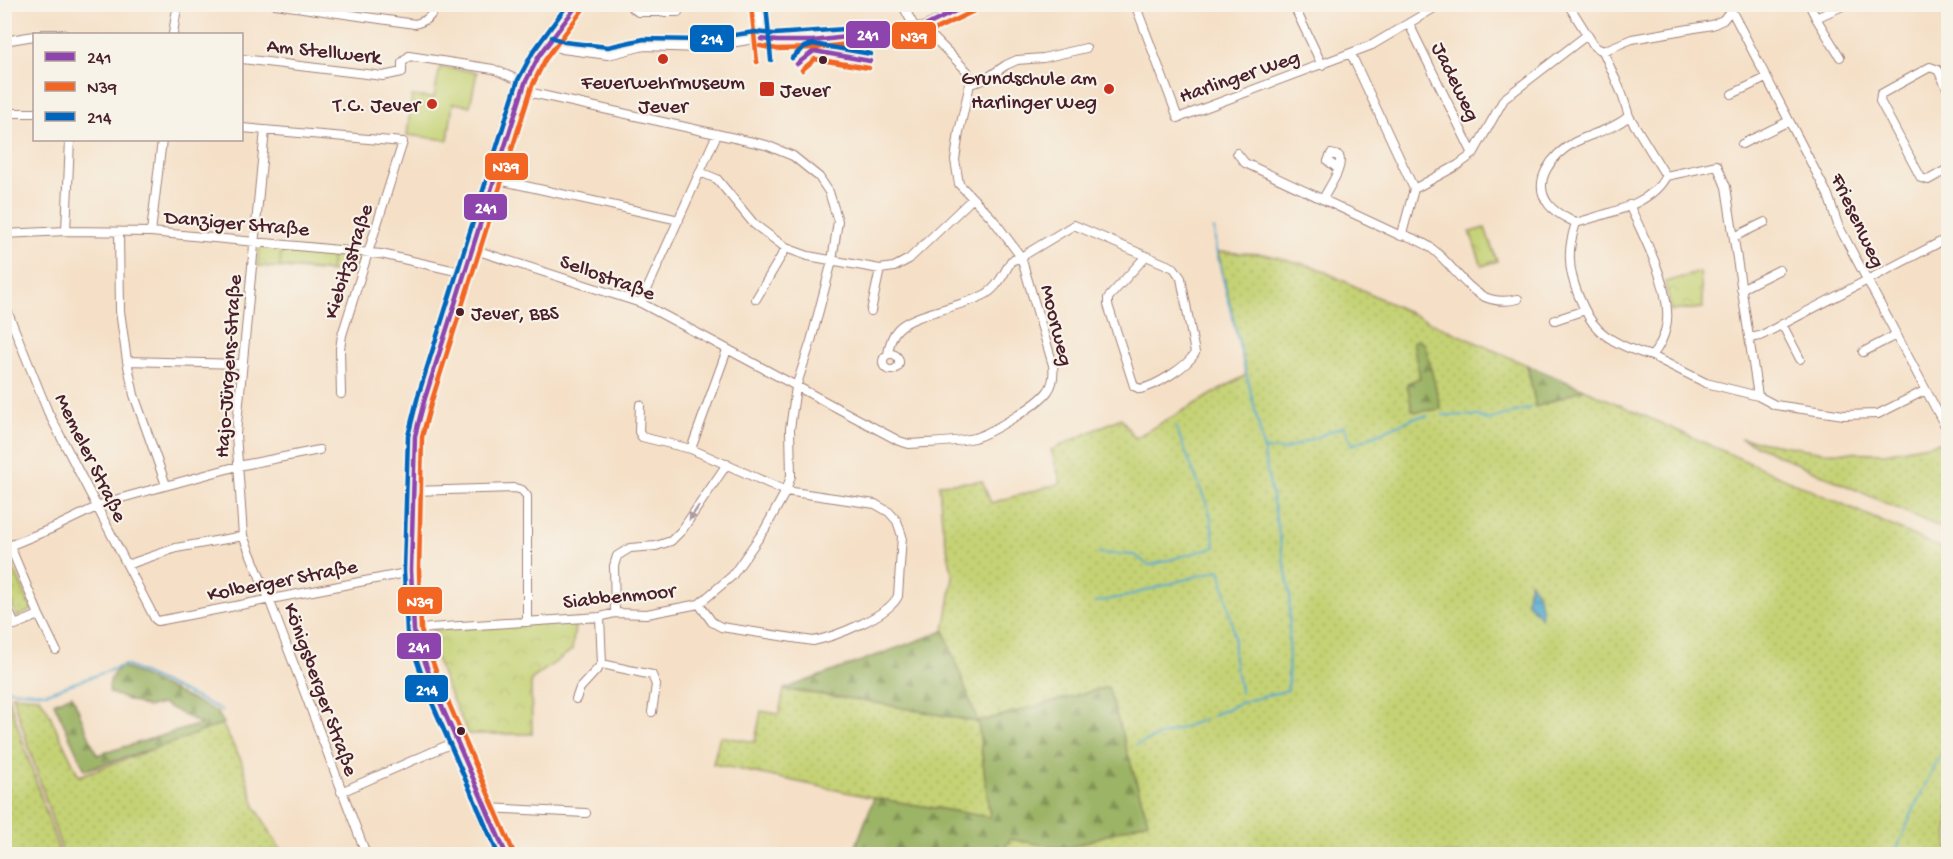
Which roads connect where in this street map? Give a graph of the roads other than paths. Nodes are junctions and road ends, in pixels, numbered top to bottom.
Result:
1 (275, 4) edge
2 (435, 4) edge
3 (578, 4) edge
4 (628, 4) edge
5 (758, 4) edge
6 (902, 4) edge
7 (971, 4) edge
8 (1135, 4) edge
9 (1293, 4) edge
10 (1568, 4) edge
11 (1809, 4) edge
12 (1847, 4) edge
13 (1440, 5) edge
14 (1731, 6) edge
15 (678, 8) edge
16 (176, 14) dead end
17 (1815, 18) junction
18 (1409, 24) junction
19 (919, 28) junction
20 (173, 33) edge
21 (1587, 35) junction
22 (33, 36) edge
23 (761, 39) junction
24 (4, 41) edge
25 (549, 44) junction
26 (1086, 48) dead end
27 (1603, 51) junction
28 (1351, 54) junction
29 (1840, 57) dead end
30 (243, 59) edge
31 (1322, 65) junction
32 (402, 72) joint
33 (1766, 78) junction
34 (970, 84) junction
35 (524, 87) junction
36 (1948, 90) edge
37 (1732, 94) dead end
38 (4, 113) edge
39 (33, 113) edge
40 (1629, 116) junction
41 (1789, 121) junction
42 (243, 128) edge
43 (265, 130) junction
44 (717, 134) junction
45 (70, 141) edge
46 (162, 141) edge
47 (1742, 144) dead end
48 (1237, 153) dead end
49 (1473, 154) junction
50 (1338, 169) dead end
51 (1948, 170) edge
52 (700, 172) junction
53 (1666, 176) junction
54 (494, 179) junction
55 (1414, 189) junction
56 (972, 199) junction
57 (1323, 199) junction
58 (1629, 205) junction
59 (679, 220) junction
60 (1765, 222) dead end
61 (1576, 223) junction
62 (66, 231) junction
63 (119, 232) junction
64 (151, 232) junction
65 (4, 234) edge
66 (1402, 235) junction
67 (1734, 237) junction
68 (1948, 238) edge
69 (254, 242) junction
70 (786, 248) junction
71 (472, 249) junction
72 (369, 252) junction
73 (1146, 256) junction
74 (1021, 257) junction
75 (832, 261) junction
76 (880, 269) junction
77 (1779, 270) dead end
78 (465, 273) junction
79 (1868, 280) junction
80 (1741, 289) junction
81 (756, 299) dead end
82 (1518, 299) dead end
83 (4, 303) edge
84 (641, 303) junction
85 (1585, 310) junction
86 (871, 311) dead end
87 (1555, 320) dead end
88 (1782, 324) junction
89 (1896, 334) junction
90 (1749, 338) junction
91 (727, 350) junction
92 (1863, 352) dead end
93 (888, 354) dead end
94 (1652, 356) junction
95 (1800, 359) dead end
96 (127, 361) junction
97 (242, 364) junction
98 (796, 387) junction
99 (1926, 390) junction
100 (340, 394) dead end
101 (1758, 396) junction
102 (640, 405) dead end
103 (1944, 423) dead end
104 (691, 449) junction
105 (319, 450) dead end
106 (727, 464) junction
107 (237, 466) junction
108 (166, 485) junction
109 (413, 491) junction
110 (786, 491) junction
111 (96, 507) junction
112 (243, 536) junction
113 (7, 547) edge
114 (127, 565) junction
115 (411, 570) junction
116 (269, 599) junction
117 (4, 600) edge
118 (699, 604) junction
119 (615, 613) junction
120 (39, 615) junction
121 (600, 617) junction
122 (158, 621) joint
123 (527, 622) junction
124 (414, 631) junction
125 (56, 650) dead end
126 (602, 664) junction
127 (576, 699) dead end
128 (652, 712) dead end
129 (457, 741) junction
130 (341, 792) junction
131 (485, 808) junction
132 (586, 813) dead end
133 (366, 855) edge
134 (506, 855) edge

1 - 2 street
3 - 25 main road
4 - 15 street
5 - 23 street
6 - 19 street
7 - 19 street
8 - 31 street, Harlinger Weg
9 - 31 street
10 - 21 street
11 - 17 street
12 - 17 street
13 - 18 street
14 - 27 street
14 - 33 street, Friesenweg
16 - 20 street
17 - 29 street
18 - 28 street
18 - 49 street, Jadeweg
19 - 23 street
19 - 34 street
21 - 27 street
21 - 49 street
22 - 24 street
23 - 25 street
25 - 35 main road
26 - 34 street
27 - 40 street
28 - 31 street
28 - 55 street
30 - 32 street, Am Stellwerk
32 - 35 street, Siabbenmoor
33 - 37 street
33 - 41 street, Friesenweg
34 - 56 street, Moorweg
35 - 44 street, Siabbenmoor
35 - 54 main road
36 - 51 street
38 - 39 street
40 - 53 street
40 - 61 street
41 - 47 street
41 - 79 street, Friesenweg
42 - 43 street
43 - 69 street, Hajo-Jürgens-Straße
43 - 72 street, Kiebitzstraße
44 - 52 street
44 - 75 street, Siabbenmoor
45 - 62 street
46 - 64 street
48 - 57 street
49 - 55 street
50 - 57 street
52 - 59 street
52 - 70 street
53 - 58 street
53 - 67 street
54 - 59 street
54 - 71 main road
55 - 66 street
56 - 74 street, Moorweg
56 - 76 street
57 - 66 street
58 - 61 street
58 - 94 street
59 - 84 street
60 - 67 street
61 - 85 street
62 - 63 street, Danziger Straße
62 - 65 street, Danziger Straße
63 - 64 street, Danziger Straße
63 - 96 street
64 - 69 street, Danziger Straße
66 - 82 street
67 - 80 street
68 - 79 street
69 - 72 street, Danziger Straße
69 - 97 street, Hajo-Jürgens-Straße
70 - 75 street
70 - 81 street
71 - 78 main road
71 - 84 street, Sellostraße
72 - 78 street, Danziger Straße
72 - 100 street, Kiebitzstraße
73 - 73 street
73 - 74 street
74 - 93 street
74 - 98 street, Moorweg
75 - 76 street
75 - 98 street, Siabbenmoor
76 - 86 street
77 - 80 street
78 - 109 main road
79 - 88 street
79 - 89 street, Friesenweg
80 - 90 street
83 - 111 street, Memeler Straße
84 - 91 street, Sellostraße
85 - 87 street
85 - 94 street
88 - 90 street
88 - 95 street
89 - 92 street
89 - 99 street, Friesenweg
90 - 101 street
91 - 98 street, Sellostraße
91 - 104 street
94 - 101 street
96 - 97 street
96 - 108 street
97 - 107 street, Hajo-Jürgens-Straße
98 - 110 street, Siabbenmoor
99 - 101 street
99 - 103 street, Friesenweg
102 - 104 street
104 - 106 street
105 - 107 street
106 - 110 street
106 -> 119 street
107 - 108 street
107 - 112 street, Hajo-Jürgens-Straße
108 - 111 street
109 - 115 main road
109 - 123 street
110 - 118 street, Siabbenmoor
110 - 118 street
111 - 113 street
111 - 114 street, Memeler Straße
112 - 114 street
112 - 116 street, Hajo-Jürgens-Straße
113 - 120 street
114 - 122 street, Memeler Straße
115 - 116 street, Kolberger Straße
115 - 124 main road
116 - 122 street, Kolberger Straße
116 - 130 street, Königsberger Straße
117 - 120 street
118 - 119 street, Siabbenmoor
119 - 121 street, Siabbenmoor
120 - 125 street
121 - 123 street, Siabbenmoor
121 - 126 street
123 - 124 street, Siabbenmoor
124 - 129 main road
126 - 127 street
126 - 128 street
129 - 130 street
129 - 131 main road
130 - 133 street, Königsberger Straße
131 - 132 street
131 - 134 main road

